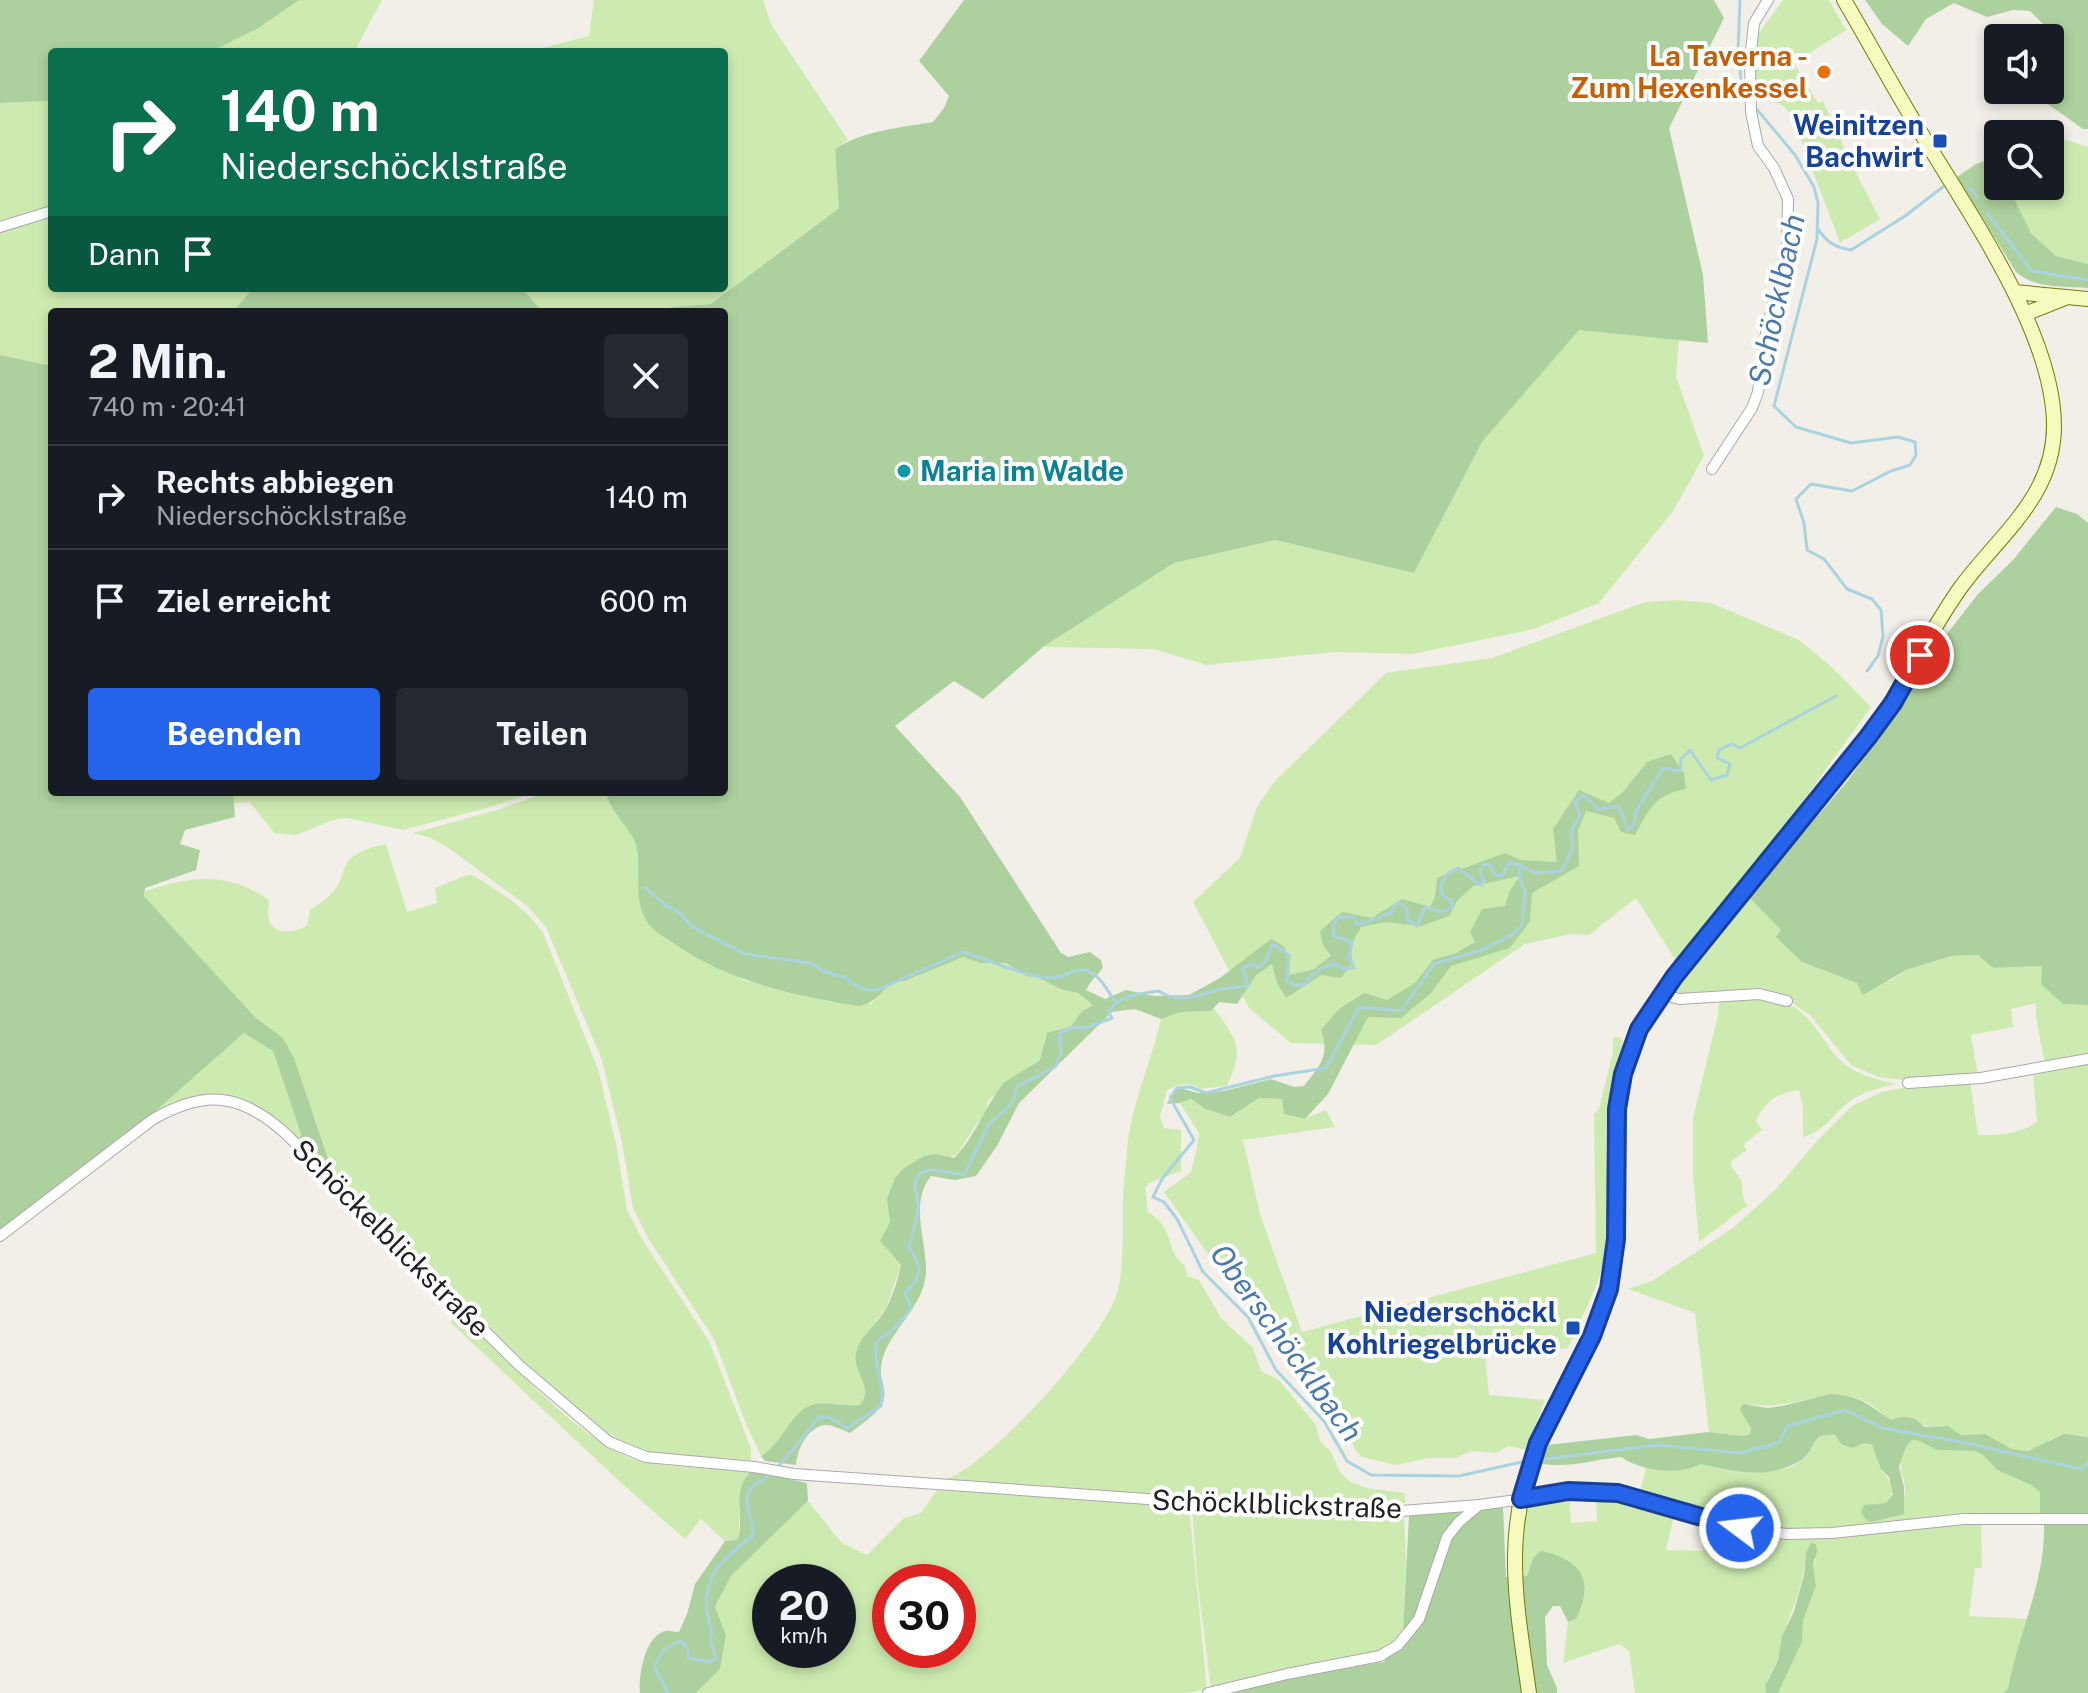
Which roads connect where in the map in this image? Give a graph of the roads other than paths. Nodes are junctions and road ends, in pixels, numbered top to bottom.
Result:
1 (1768, 0) edge
2 (1844, 0) edge
3 (48, 212) edge
4 (0, 227) edge
5 (2014, 292) junction
6 (2066, 298) junction
7 (2088, 299) edge
8 (2025, 314) junction
9 (1712, 469) dead end
10 (1661, 994) junction
11 (1787, 1001) dead end
12 (2088, 1059) edge
13 (1908, 1083) dead end
14 (0, 1236) edge
15 (794, 1474) joint
16 (1521, 1499) junction
17 (1479, 1505) junction
18 (2088, 1519) edge
19 (1208, 1693) edge
20 (1529, 1693) edge

1 - 9 street
2 - 5 main road
3 - 4 street
5 - 6 main road
5 - 8 main road
6 - 7 main road
6 - 8 main road
8 - 10 main road
10 - 11 street
10 - 16 main road
12 - 13 street
14 - 15 street, Schöckelblickstraße
15 - 17 street, Schöcklblickstraße
16 - 17 street, Schöcklblickstraße
16 - 18 street, Schöcklblickstraße
16 - 20 main road
17 - 19 street

